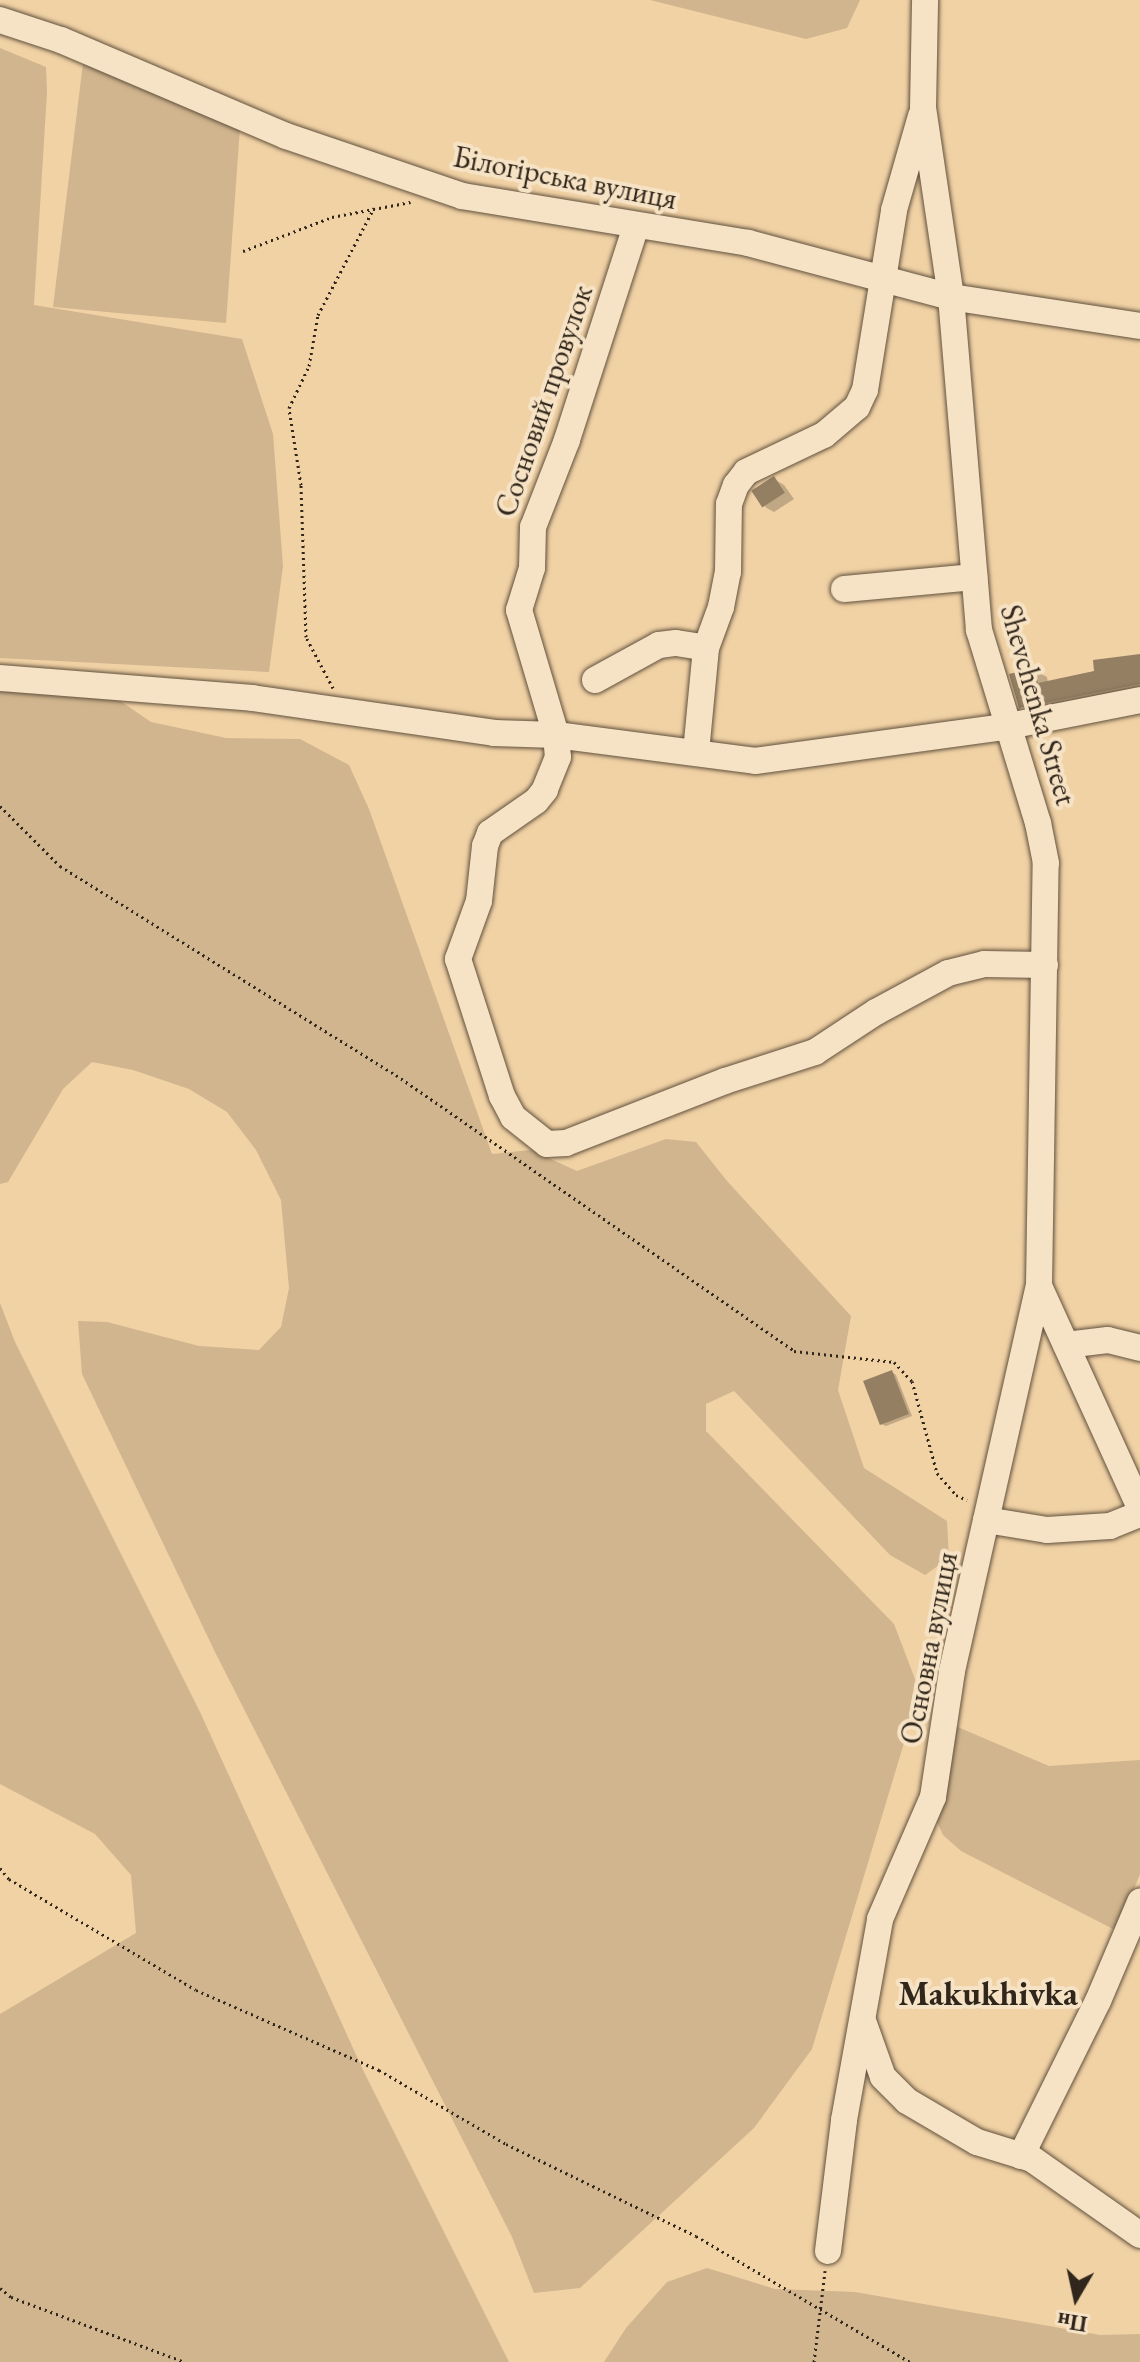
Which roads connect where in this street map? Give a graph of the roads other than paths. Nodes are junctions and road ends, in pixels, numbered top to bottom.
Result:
1 (925, 0) edge
2 (0, 20) edge
3 (923, 108) junction
4 (636, 226) junction
5 (881, 279) junction
6 (951, 297) junction
7 (1140, 326) edge
8 (974, 577) junction
9 (844, 589) dead end
10 (706, 648) junction
11 (0, 678) edge
12 (595, 680) dead end
13 (1140, 700) edge
14 (1009, 726) junction
15 (556, 735) junction
16 (696, 752) junction
17 (1045, 965) junction
18 (1039, 1286) junction
19 (1066, 1345) junction
20 (1140, 1348) edge
21 (1140, 1508) edge
22 (1140, 1514) edge
23 (988, 1515) junction
24 (1140, 1902) edge
25 (861, 2016) junction
26 (851, 2074) junction
27 (883, 2077) junction
28 (1021, 2156) junction
29 (1140, 2235) edge
30 (828, 2251) road end

1 - 3 street, Shevchenka Street
2 - 4 street, Білогірська вулиця
3 - 5 street
3 - 6 street, Shevchenka Street
4 - 5 street, Білогірська вулиця
4 - 15 street, Сосновий провулок
5 - 6 street, Білогірська вулиця
5 - 10 street
6 - 7 street, Білогірська вулиця
6 - 8 street, Shevchenka Street
8 - 9 street
8 - 14 street, Shevchenka Street
10 - 12 street
10 - 16 street
11 - 15 street
13 - 14 street
14 - 16 street
14 - 17 street, Shevchenka Street
15 - 16 street
15 - 17 street
17 - 18 street, Shevchenka Street
18 - 19 street
18 - 23 street, Основна вулиця
19 - 20 street
19 - 21 street
22 - 23 street
23 - 25 street, Основна вулиця
24 - 28 street
25 - 26 street, Основна вулиця
25 - 27 street
26 - 27 street
26 - 30 street, Основна вулиця
27 - 28 street
28 - 29 street

